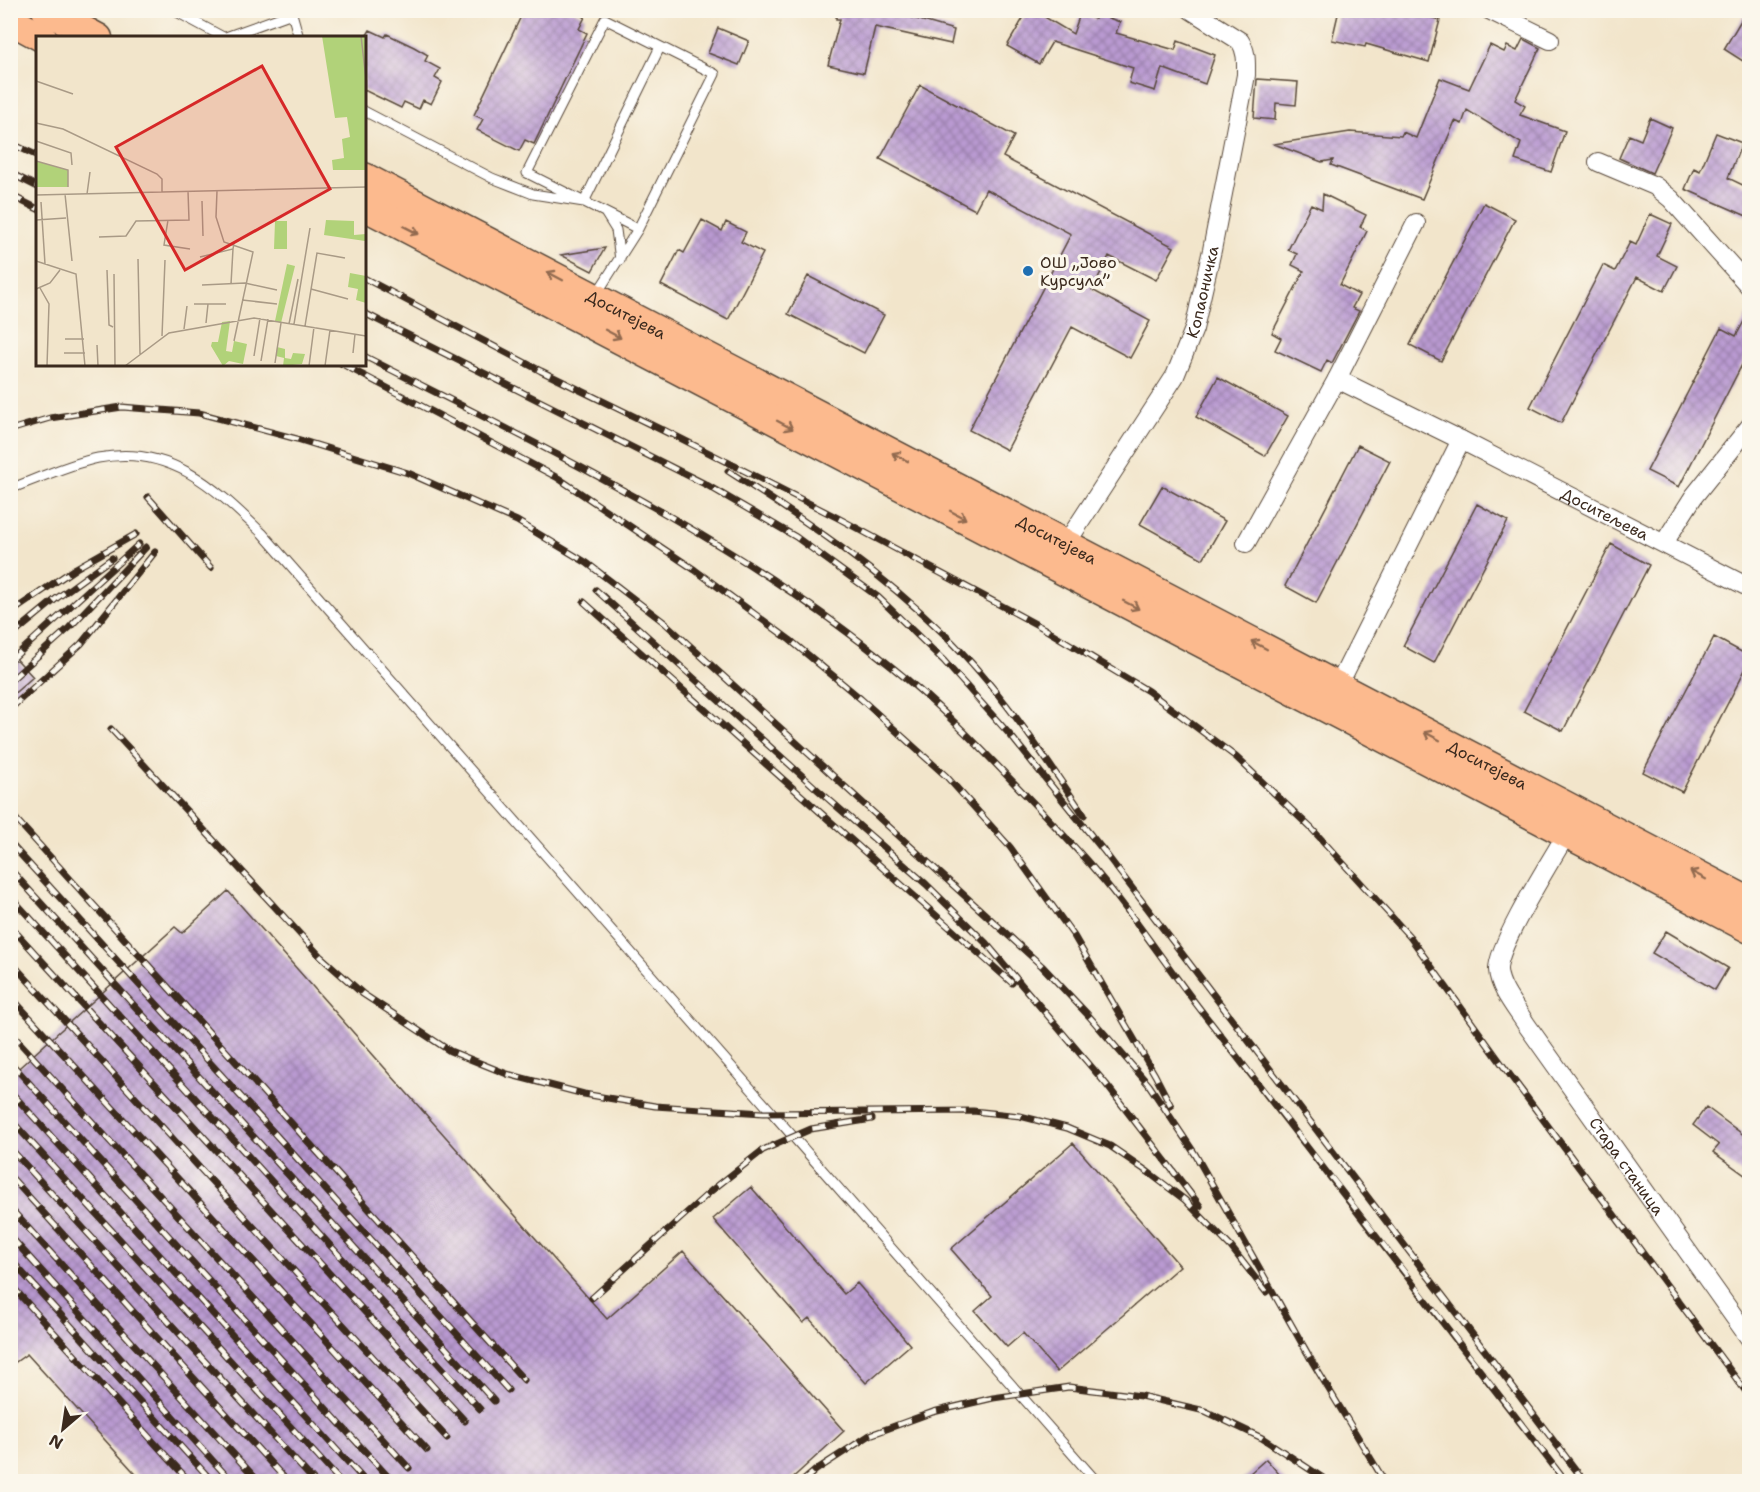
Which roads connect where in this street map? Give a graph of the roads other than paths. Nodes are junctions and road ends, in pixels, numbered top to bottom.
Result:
1 (46, 10) edge
2 (173, 10) edge
3 (1191, 10) edge
4 (1489, 10) edge
5 (291, 12) edge
6 (10, 20) edge
7 (39, 36) edge
8 (94, 36) edge
9 (222, 36) edge
10 (227, 36) edge
11 (298, 36) edge
12 (1550, 40) dead end
13 (660, 47) junction
14 (366, 112) edge
15 (1598, 162) dead end
16 (366, 178) edge
17 (584, 202) junction
18 (366, 207) edge
19 (606, 213) junction
20 (1416, 223) dead end
21 (638, 229) junction
22 (620, 260) junction
23 (1749, 287) edge
24 (595, 297) junction
25 (1337, 380) junction
26 (1749, 426) edge
27 (1461, 440) junction
28 (10, 489) edge
29 (1246, 543) dead end
30 (1664, 543) junction
31 (1059, 554) junction
32 (1749, 588) edge
33 (1332, 697) junction
34 (1567, 833) junction
35 (1749, 902) edge
36 (1749, 929) edge
37 (1749, 1339) edge
38 (1097, 1482) edge

1 - 8 main road
2 - 9 lane
3 - 31 street, Копаоничка
4 - 12 street
5 - 10 lane
5 - 11 lane
6 - 7 main road
13 - 17 lane
13 - 17 lane
13 - 21 lane
14 - 17 lane
15 - 23 street
24 -> 16 main road, Доситејева
17 - 19 lane
18 -> 31 main road, Доситејева
19 - 21 lane
19 - 22 lane
20 - 25 street
21 - 22 lane
22 - 24 lane
31 -> 24 main road, Доситејева
25 - 27 street, Доситељева
25 - 29 street
26 - 30 street
27 - 30 street, Доситељева
27 - 33 street
28 - 38 lane
30 - 32 street, Доситељева
31 - 33 main road, Доситејева
33 - 34 main road, Доситејева
35 -> 33 main road, Доситејева
34 - 36 main road, Доситејева
34 - 37 street, Стара станица

